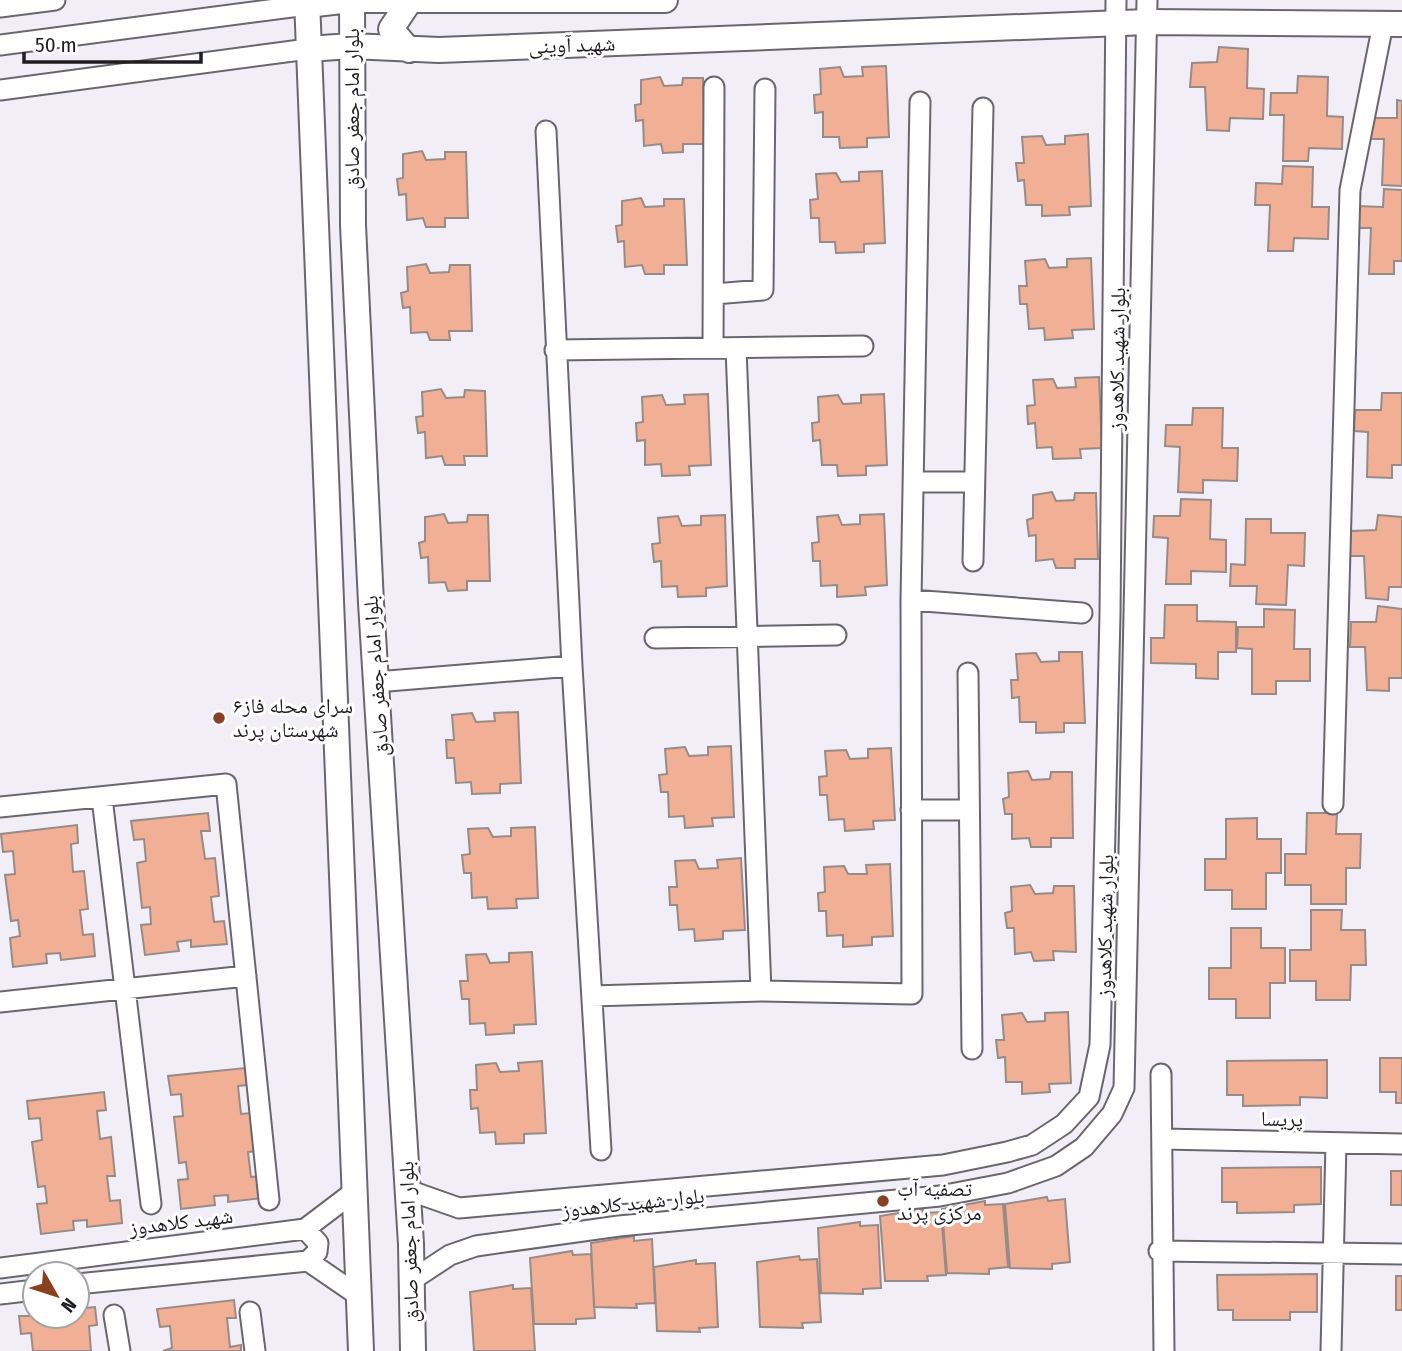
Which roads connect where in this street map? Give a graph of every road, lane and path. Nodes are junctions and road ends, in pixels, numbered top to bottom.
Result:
1 (55, 0) edge
2 (351, 0) edge
3 (359, 0) edge
4 (665, 0) edge
5 (21, 2) edge
6 (307, 2) edge
7 (408, 2) edge
8 (0, 7) edge
9 (1147, 11) edge
10 (1116, 12) edge
11 (1392, 24) edge
12 (0, 45) edge
13 (351, 46) junction
14 (308, 49) junction
15 (409, 50) junction
16 (715, 86) dead end
17 (765, 89) dead end
18 (0, 90) edge
19 (920, 103) dead end
20 (983, 108) dead end
21 (546, 131) dead end
22 (714, 294) junction
23 (863, 346) dead end
24 (713, 347) junction
25 (736, 348) junction
26 (555, 350) junction
27 (914, 482) junction
28 (974, 482) junction
29 (973, 561) dead end
30 (911, 600) junction
31 (1082, 613) dead end
32 (836, 635) dead end
33 (747, 637) junction
34 (655, 638) dead end
35 (572, 666) junction
36 (968, 673) dead end
37 (376, 682) junction
38 (102, 798) junction
39 (1333, 804) dead end
40 (0, 807) edge
41 (911, 810) junction
42 (967, 810) junction
43 (246, 976) junction
44 (125, 989) junction
45 (761, 991) junction
46 (592, 996) junction
47 (0, 1002) edge
48 (972, 1049) dead end
49 (1161, 1074) dead end
50 (1162, 1139) junction
51 (1336, 1143) junction
52 (1402, 1144) edge
53 (601, 1150) dead end
54 (408, 1190) junction
55 (355, 1191) junction
56 (269, 1200) dead end
57 (151, 1204) dead end
58 (305, 1229) junction
59 (127, 1251) junction
60 (1161, 1251) junction
61 (1333, 1253) junction
62 (1402, 1254) edge
63 (308, 1261) junction
64 (0, 1268) edge
65 (131, 1277) junction
66 (412, 1280) junction
67 (91, 1282) edge
68 (21, 1292) edge
69 (0, 1294) edge
70 (359, 1296) junction
71 (250, 1312) dead end
72 (114, 1315) dead end
73 (120, 1351) edge
74 (256, 1351) edge
75 (361, 1351) edge
76 (413, 1351) edge
77 (1164, 1351) edge
78 (1331, 1351) edge

1 - 5 street
2 - 6 street
2 - 13 street, بلوار امام جعفر صادق
3 - 7 street, شهید آوینی
4 - 7 street, شهید آوینی
5 - 8 street
6 - 12 street
6 - 14 street, بلوار امام جعفر صادق
7 - 15 street
9 - 10 street, شهید آوینی
9 - 11 street, شهید آوینی
9 - 66 street, بلوار شهید کلاهدوز
10 - 15 street, شهید آوینی
10 - 54 street, بلوار شهید کلاهدوز
11 - 39 street
13 - 14 street, شهید آوینی
13 - 15 street, شهید آوینی
13 - 37 street, بلوار امام جعفر صادق
14 - 18 street, شهید آوینی
14 - 55 street, بلوار امام جعفر صادق
16 - 22 street
17 - 22 street
19 - 27 street
20 - 28 street
21 - 26 street
22 - 24 street
23 - 25 street
24 - 25 street
24 - 26 street
25 - 33 street
26 - 35 street
27 - 28 street
27 - 30 street
28 - 29 street
30 - 31 street
30 - 41 street
32 - 33 street
33 - 34 street
33 - 45 street
35 - 37 street
35 - 46 street
36 - 42 street
37 - 54 street, بلوار امام جعفر صادق
38 - 40 street
38 - 43 street
38 - 44 street
41 - 42 street
41 - 45 street
42 - 48 street
43 - 44 street
43 - 56 street
44 - 47 street
44 - 57 street
45 - 46 street
46 - 53 street
49 - 50 street
50 - 51 street, پریسا
50 - 60 street
51 - 52 street, پریسا
51 - 61 street
54 - 66 street, بلوار امام جعفر صادق
55 - 58 street
55 - 70 street, بلوار امام جعفر صادق
58 - 59 street, شهید کلاهدوز
58 - 63 street
59 - 64 street, شهید کلاهدوز
59 - 65 street
60 - 61 street
60 - 77 street
61 - 62 street
61 - 78 street
63 - 65 street
63 - 70 street
65 - 67 street
66 - 76 street, بلوار امام جعفر صادق
68 - 69 street
70 - 75 street, بلوار امام جعفر صادق
71 - 74 street
72 - 73 street

